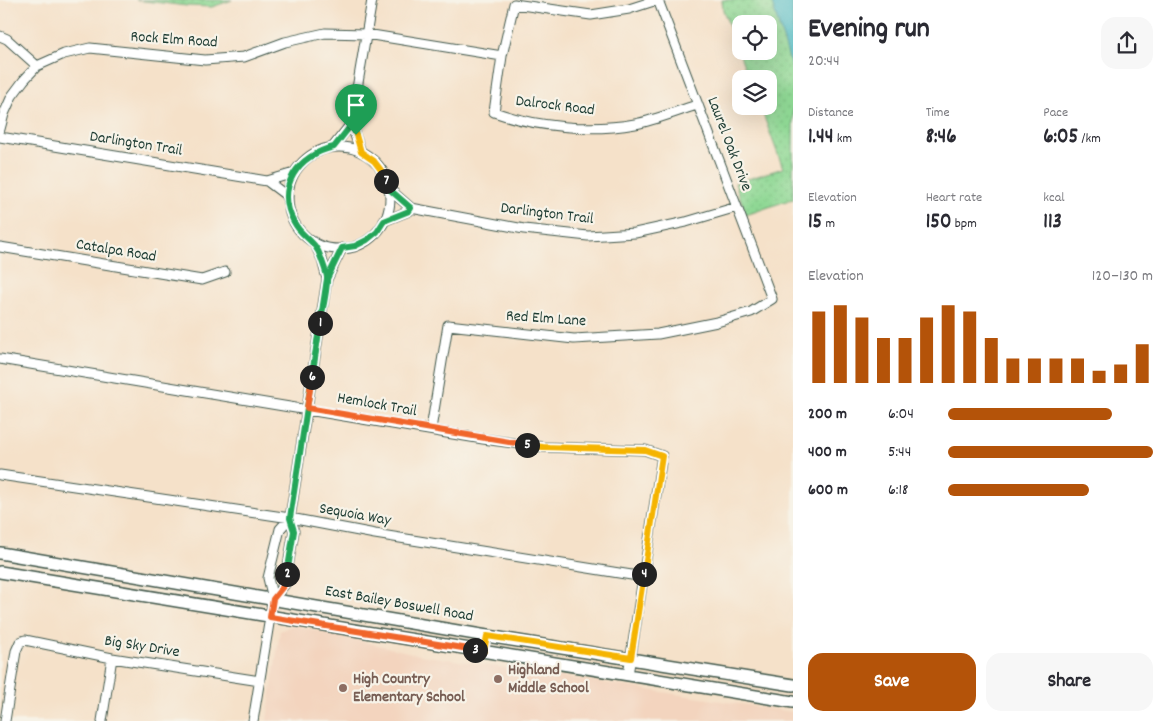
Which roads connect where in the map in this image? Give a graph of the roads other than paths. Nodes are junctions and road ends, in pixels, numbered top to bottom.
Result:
1 (372, 0) edge
2 (658, 0) edge
3 (366, 34) junction
4 (0, 36) edge
5 (502, 56) junction
6 (37, 66) junction
7 (698, 105) junction
8 (352, 124) junction
9 (0, 129) edge
10 (0, 137) edge
11 (334, 147) junction
12 (361, 152) junction
13 (294, 173) junction
14 (267, 181) junction
15 (389, 189) junction
16 (287, 196) junction
17 (737, 207) junction
18 (411, 208) junction
19 (384, 221) junction
20 (314, 242) junction
21 (0, 247) edge
22 (342, 248) junction
23 (225, 272) dead end
24 (327, 279) junction
25 (772, 299) joint
26 (0, 359) edge
27 (307, 408) junction
28 (431, 429) junction
29 (0, 475) edge
30 (290, 518) junction
31 (0, 553) edge
32 (0, 572) edge
33 (644, 577) junction
34 (273, 599) junction
35 (270, 617) junction
36 (434, 626) junction
37 (487, 636) junction
38 (432, 643) junction
39 (484, 651) junction
40 (112, 658) junction
41 (631, 658) junction
42 (628, 675) junction
43 (739, 676) junction
44 (260, 681) junction
45 (680, 684) junction
46 (793, 685) edge
47 (739, 693) junction
48 (793, 694) edge
49 (793, 702) edge
50 (5, 721) edge
51 (102, 721) edge
52 (253, 721) edge

1 - 3 street
2 - 5 street, Laurel Oak Drive
2 - 7 street, Laurel Oak Drive
3 - 5 street, Rock Elm Road
3 - 6 street, Rock Elm Road
3 - 8 street
4 - 6 street
5 - 7 street, Dalrock Road
6 - 9 street, Rock Elm Road
7 - 17 street, Laurel Oak Drive
8 - 11 street
8 - 12 street
10 - 14 street, Darlington Trail
11 - 12 street
11 - 13 street
12 - 15 street
13 - 14 street, Darlington Trail
13 - 16 street
14 - 16 street, Darlington Trail
15 - 18 street
15 - 19 street
16 - 20 street
17 - 18 street, Darlington Trail
17 - 25 street, Laurel Oak Drive
18 - 19 street
19 - 22 street
20 - 22 street
20 - 24 street
21 - 23 street, Catalpa Road
22 - 24 street
24 - 27 street
25 - 28 street, Red Elm Lane
26 - 27 street, Hemlock Trail
27 - 28 street, Hemlock Trail
27 - 30 street
28 - 33 street, Hemlock Trail
29 - 30 street, Sequoia Way
30 - 33 street, Sequoia Way
30 - 34 street
30 - 34 street
31 - 34 main road, East Bailey Boswell Road
32 - 35 main road, East Bailey Boswell Road
33 - 41 street
34 - 35 street
34 - 36 main road, East Bailey Boswell Road
35 - 38 main road, East Bailey Boswell Road
35 - 44 street
36 - 37 main road, East Bailey Boswell Road
36 - 38 main road
37 - 39 main road
37 - 41 main road, East Bailey Boswell Road
38 - 39 main road, East Bailey Boswell Road
39 - 42 main road, East Bailey Boswell Road
40 - 44 street, Big Sky Drive
40 - 50 street, Big Sky Drive
40 - 51 street
41 - 42 street
41 - 43 main road, East Bailey Boswell Road
42 - 45 main road, East Bailey Boswell Road
43 - 45 main road
43 - 46 main road, East Bailey Boswell Road
44 - 52 street
45 - 47 main road, East Bailey Boswell Road
47 - 48 main road
47 - 49 main road, East Bailey Boswell Road

